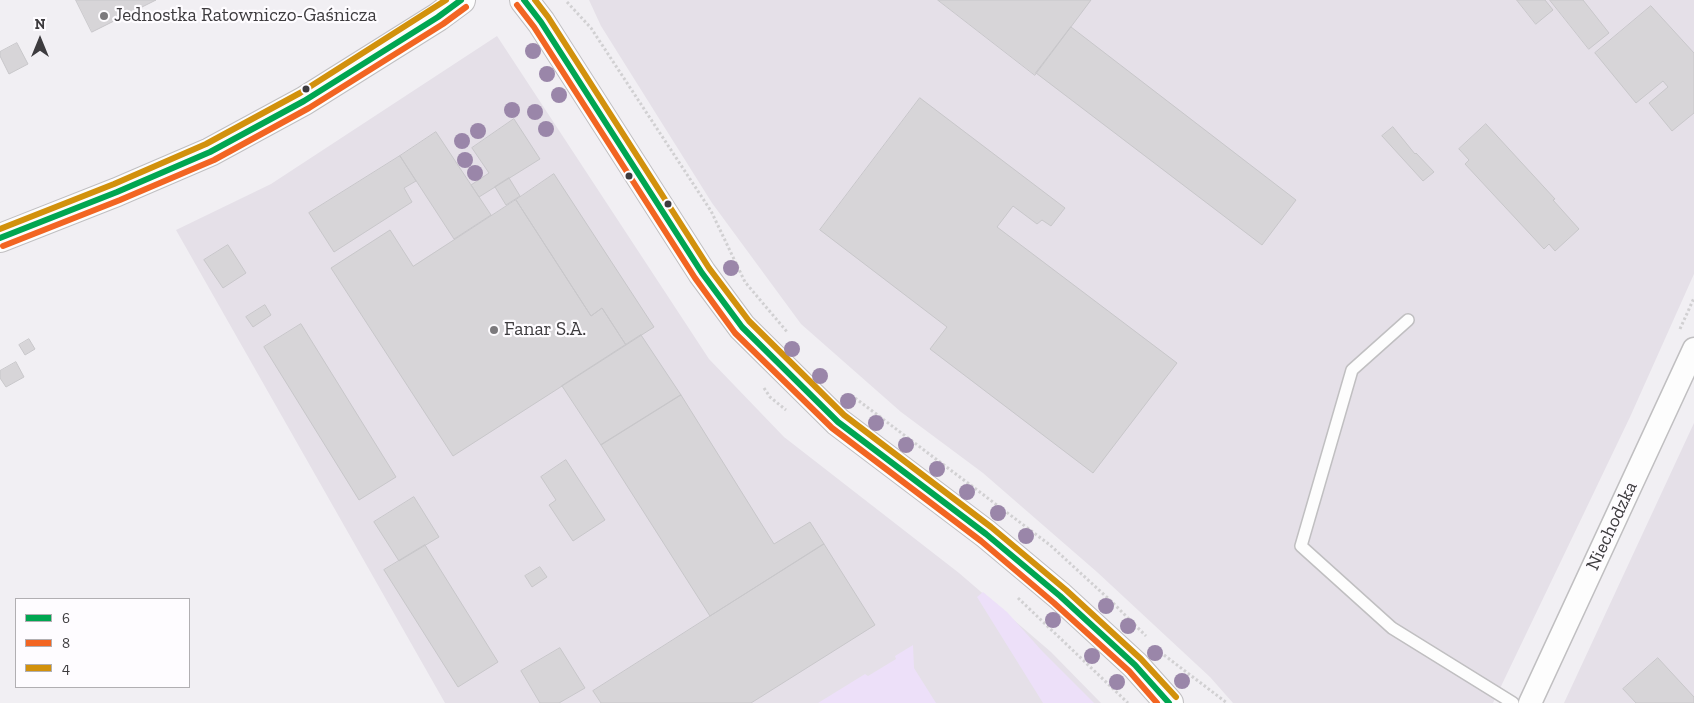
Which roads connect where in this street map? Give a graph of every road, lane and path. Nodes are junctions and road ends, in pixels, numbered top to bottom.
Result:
1 (461, 0) edge
2 (524, 0) edge
3 (567, 2) dead end
4 (0, 238) edge
5 (1408, 320) dead end
6 (790, 335) dead end
7 (1694, 349) edge
8 (849, 394) dead end
9 (1152, 643) dead end
10 (1159, 650) dead end
11 (1169, 703) edge
12 (1227, 703) edge
13 (1513, 703) edge
14 (1530, 703) edge

1 - 4 street
2 - 11 street
3 - 6 path
5 - 13 lane
7 - 14 street, Niechodzka
8 - 9 path
10 - 12 path

